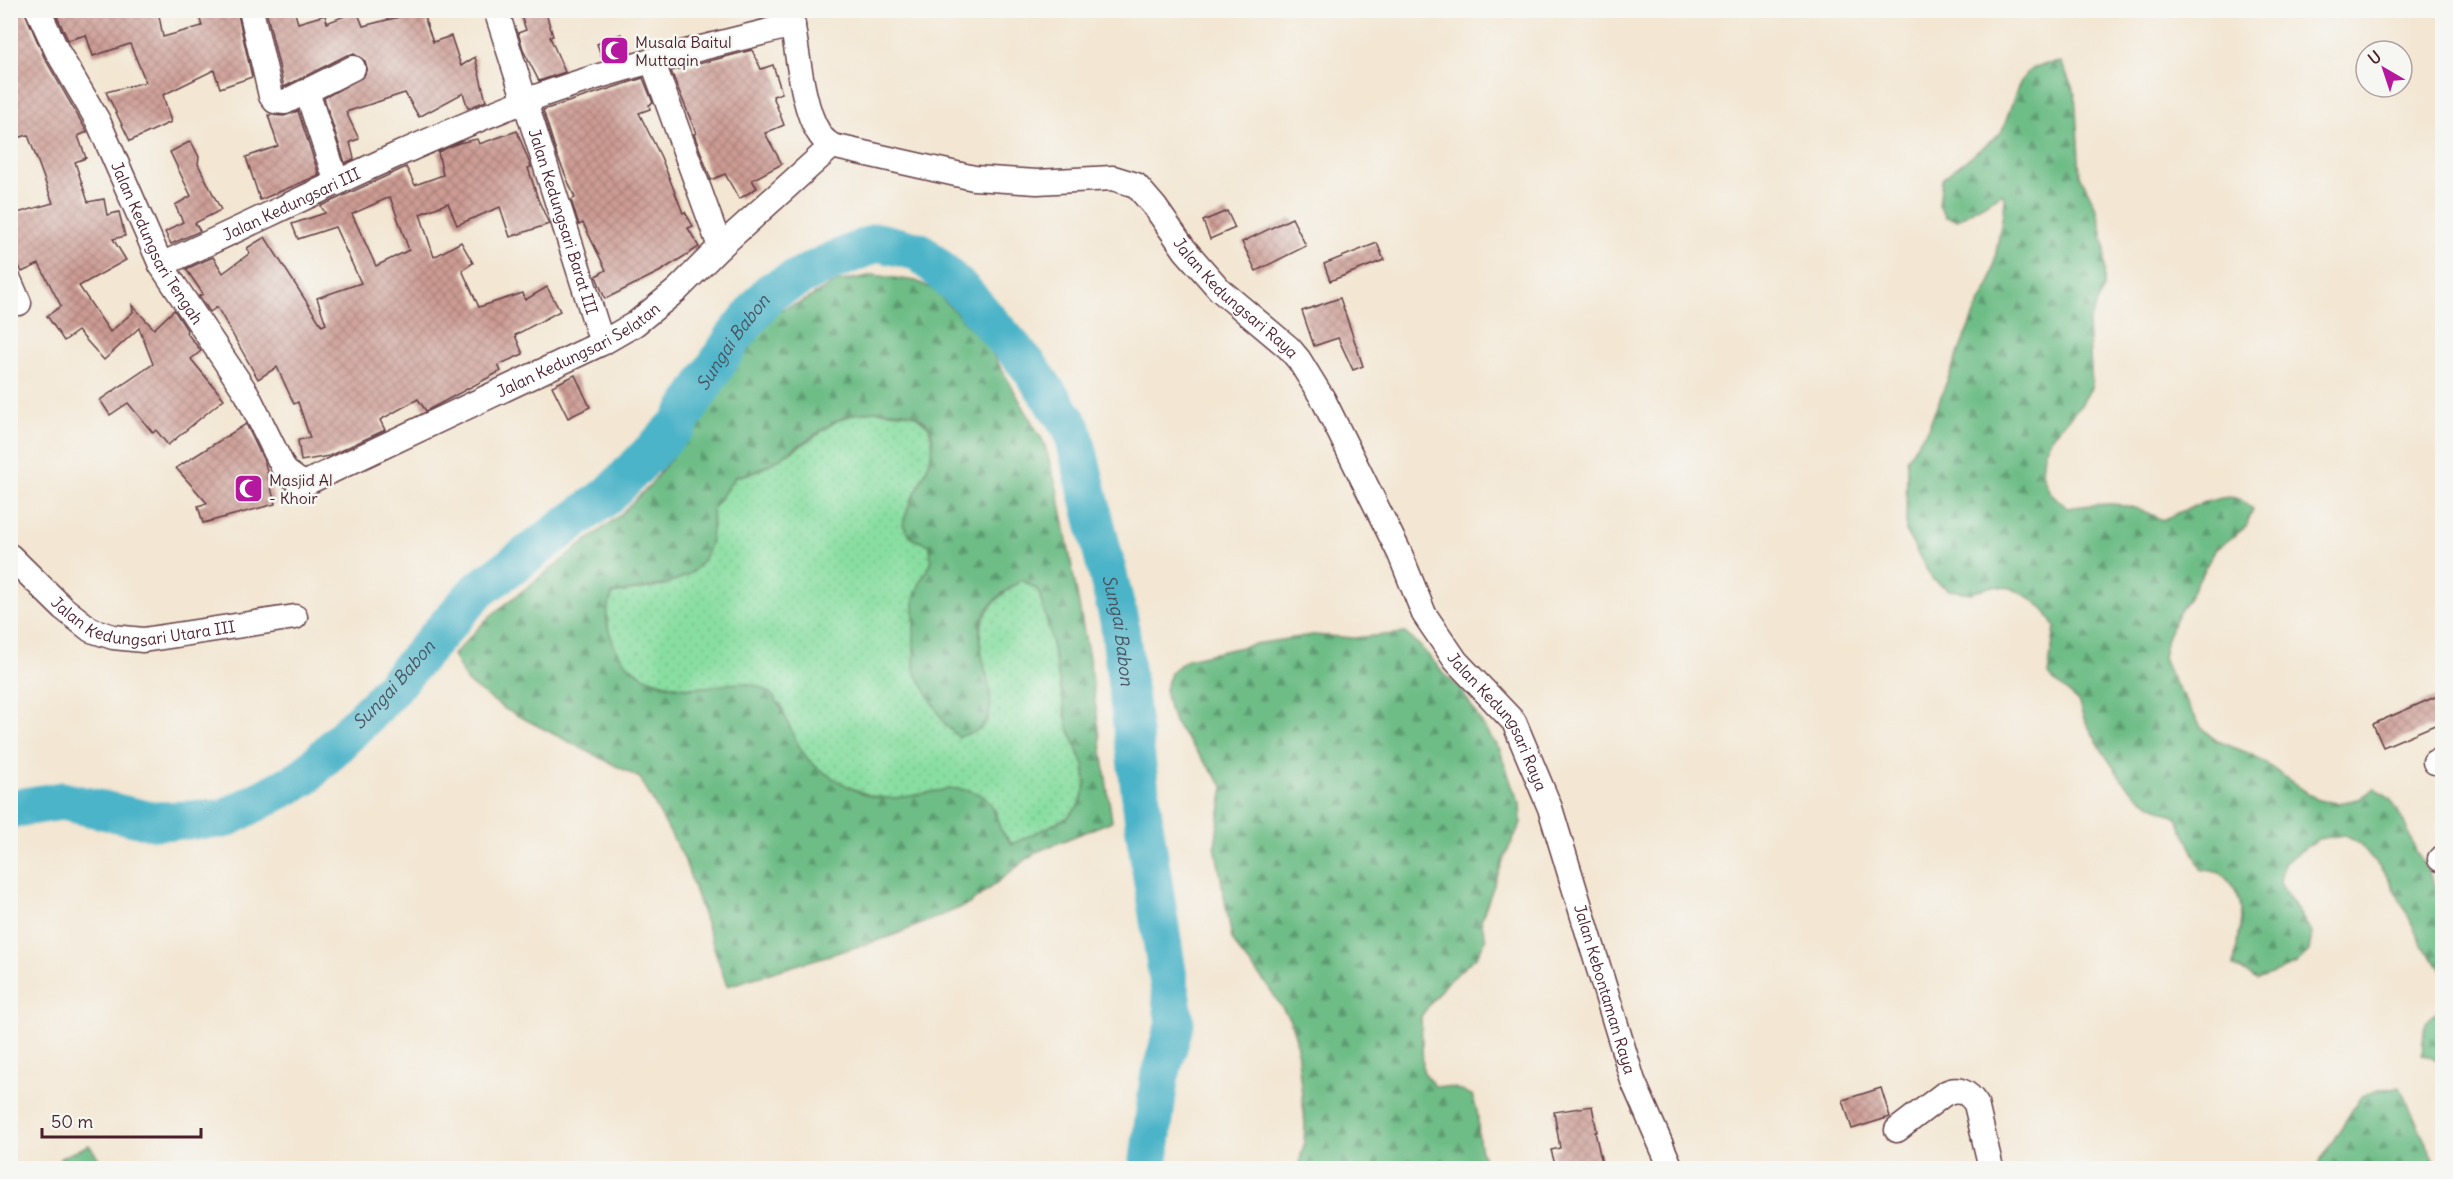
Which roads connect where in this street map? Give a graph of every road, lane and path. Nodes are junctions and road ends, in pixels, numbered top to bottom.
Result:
1 (38, 10) edge
2 (251, 10) edge
3 (496, 10) edge
4 (791, 18) edge
5 (652, 60) junction
6 (352, 68) dead end
7 (308, 92) junction
8 (524, 102) junction
9 (832, 146) junction
10 (337, 183) junction
11 (720, 247) junction
12 (161, 265) junction
13 (602, 343) junction
14 (285, 471) joint
15 (10, 556) edge
16 (295, 617) dead end
17 (1551, 808) joint
18 (1897, 1130) dead end
19 (1671, 1168) edge
20 (1991, 1168) edge

1 - 12 street, Jalan Kedungsari Tengah
2 - 7 street
3 - 8 street, Jalan Kedungsari Barat III
4 - 5 street, Jalan Kedungsari III
4 - 9 street
5 - 8 street, Jalan Kedungsari III
5 - 11 street
6 - 7 street
7 - 10 street
8 - 10 street, Jalan Kedungsari III
8 - 13 street, Jalan Kedungsari Barat III
9 - 11 street, Jalan Kedungsari Selatan
9 - 17 street, Jalan Kedungsari Raya
10 - 12 street, Jalan Kedungsari III
11 - 13 street, Jalan Kedungsari Selatan
12 - 14 street, Jalan Kedungsari Tengah
13 - 14 street, Jalan Kedungsari Selatan
15 - 16 street, Jalan Kedungsari Utara III
17 - 19 street, Jalan Kebontaman Raya
18 - 20 street

